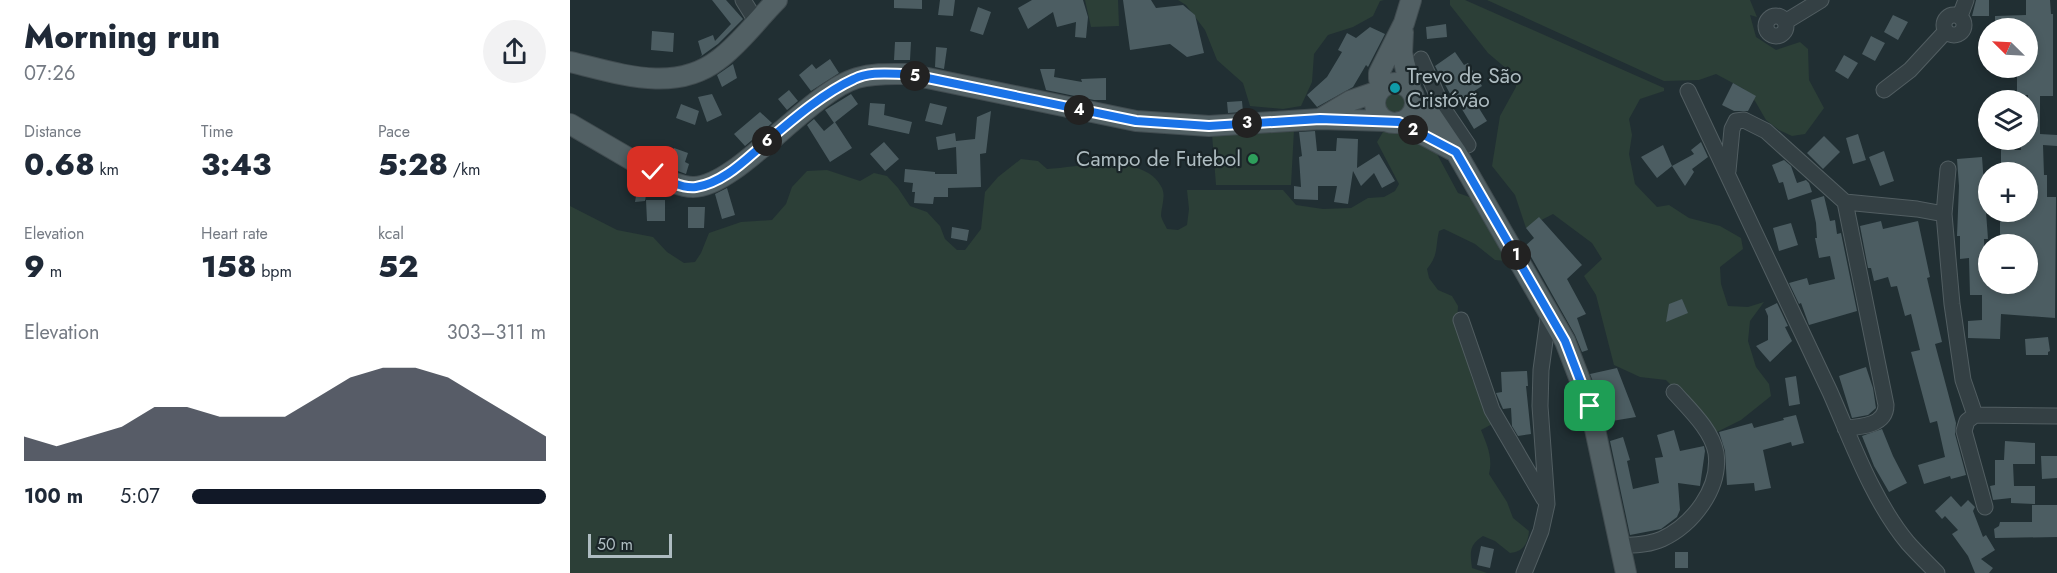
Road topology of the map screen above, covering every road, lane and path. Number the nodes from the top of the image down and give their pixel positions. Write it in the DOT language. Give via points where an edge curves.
graph roads {
  1 [pos="743,0"];
  2 [pos="777,0"];
  3 [pos="1411,0"];
  4 [pos="1821,0"];
  5 [pos="1966,0"];
  6 [pos="756,21"];
  7 [pos="1785,22"];
  8 [pos="1404,23"];
  9 [pos="1421,59"];
  10 [pos="570,62"];
  11 [pos="1381,88"];
  12 [pos="1884,90"];
  13 [pos="1688,91"];
  14 [pos="1424,103"];
  15 [pos="1320,119"];
  16 [pos="1393,122"];
  17 [pos="570,124"];
  18 [pos="1462,149"];
  19 [pos="1948,169"];
  20 [pos="1728,172"];
  21 [pos="1845,202"];
  22 [pos="1944,214"];
  23 [pos="1548,310"];
  24 [pos="1461,320"];
  25 [pos="1674,392"];
  26 [pos="1975,415"];
  27 [pos="2057,416"];
  28 [pos="1845,428"];
  29 [pos="1547,504"];
  30 [pos="1985,507"];
  31 [pos="1620,546"];
  32 [pos="1524,573"];
  33 [pos="1626,573"];
  34 [pos="1936,573"];
  1 -- 6 [label="street"];
  2 -- 6 [label="main road"];
  3 -- 8 [label="main road"];
  4 -- 7 [label="street"];
  5 -- 12 [label="street" via="1960,16 1945,19 1946,31 1910,70"];
  6 -- 10 [label="main road" via="719,60 699,72 677,78 655,80"];
  8 -- 11 [label="main road" via="1379,73"];
  8 -- 14 [label="main road" via="1402,53"];
  9 -- 14 [label="street"];
  11 -- 14 [label="main road" via="1395,83 1407,87"];
  11 -- 15 [label="main road"];
  11 -- 16 [label="main road" via="1376,108 1382,118"];
  13 -- 20 [label="street"];
  14 -- 16 [label="main road" via="1404,120"];
  14 -- 18 [label="main road"];
  15 -- 16 [label="main road"];
  15 -- 17 [label="main road" via="1209,126 1136,121 908,74 879,73 855,78 830,92 736,168 695,187 666,180"];
  16 -- 18 [label="main road"];
  18 -- 23 [label="main road"];
  19 -- 22 [label="street"];
  20 -- 21 [label="street" via="1732,129 1736,121 1744,120 1766,131"];
  20 -- 28 [label="street"];
  21 -- 22 [label="street"];
  21 -- 28 [label="street" via="1886,405 1882,419"];
  22 -- 26 [label="street" via="1956,336 1963,380"];
  23 -- 29 [label="street" via="1540,406"];
  23 -- 31 [label="main road" via="1565,341 1590,406"];
  24 -- 29 [label="street" via="1492,410"];
  25 -- 31 [label="street" via="1705,429 1716,452 1716,473 1707,497 1685,523 1661,540"];
  26 -- 27 [label="street"];
  26 -- 30 [label="street" via="1967,421 1964,431"];
  28 -- 34 [label="street" via="1884,506 1908,542"];
  29 -- 32 [label="street"];
  31 -- 33 [label="main road"];
}
